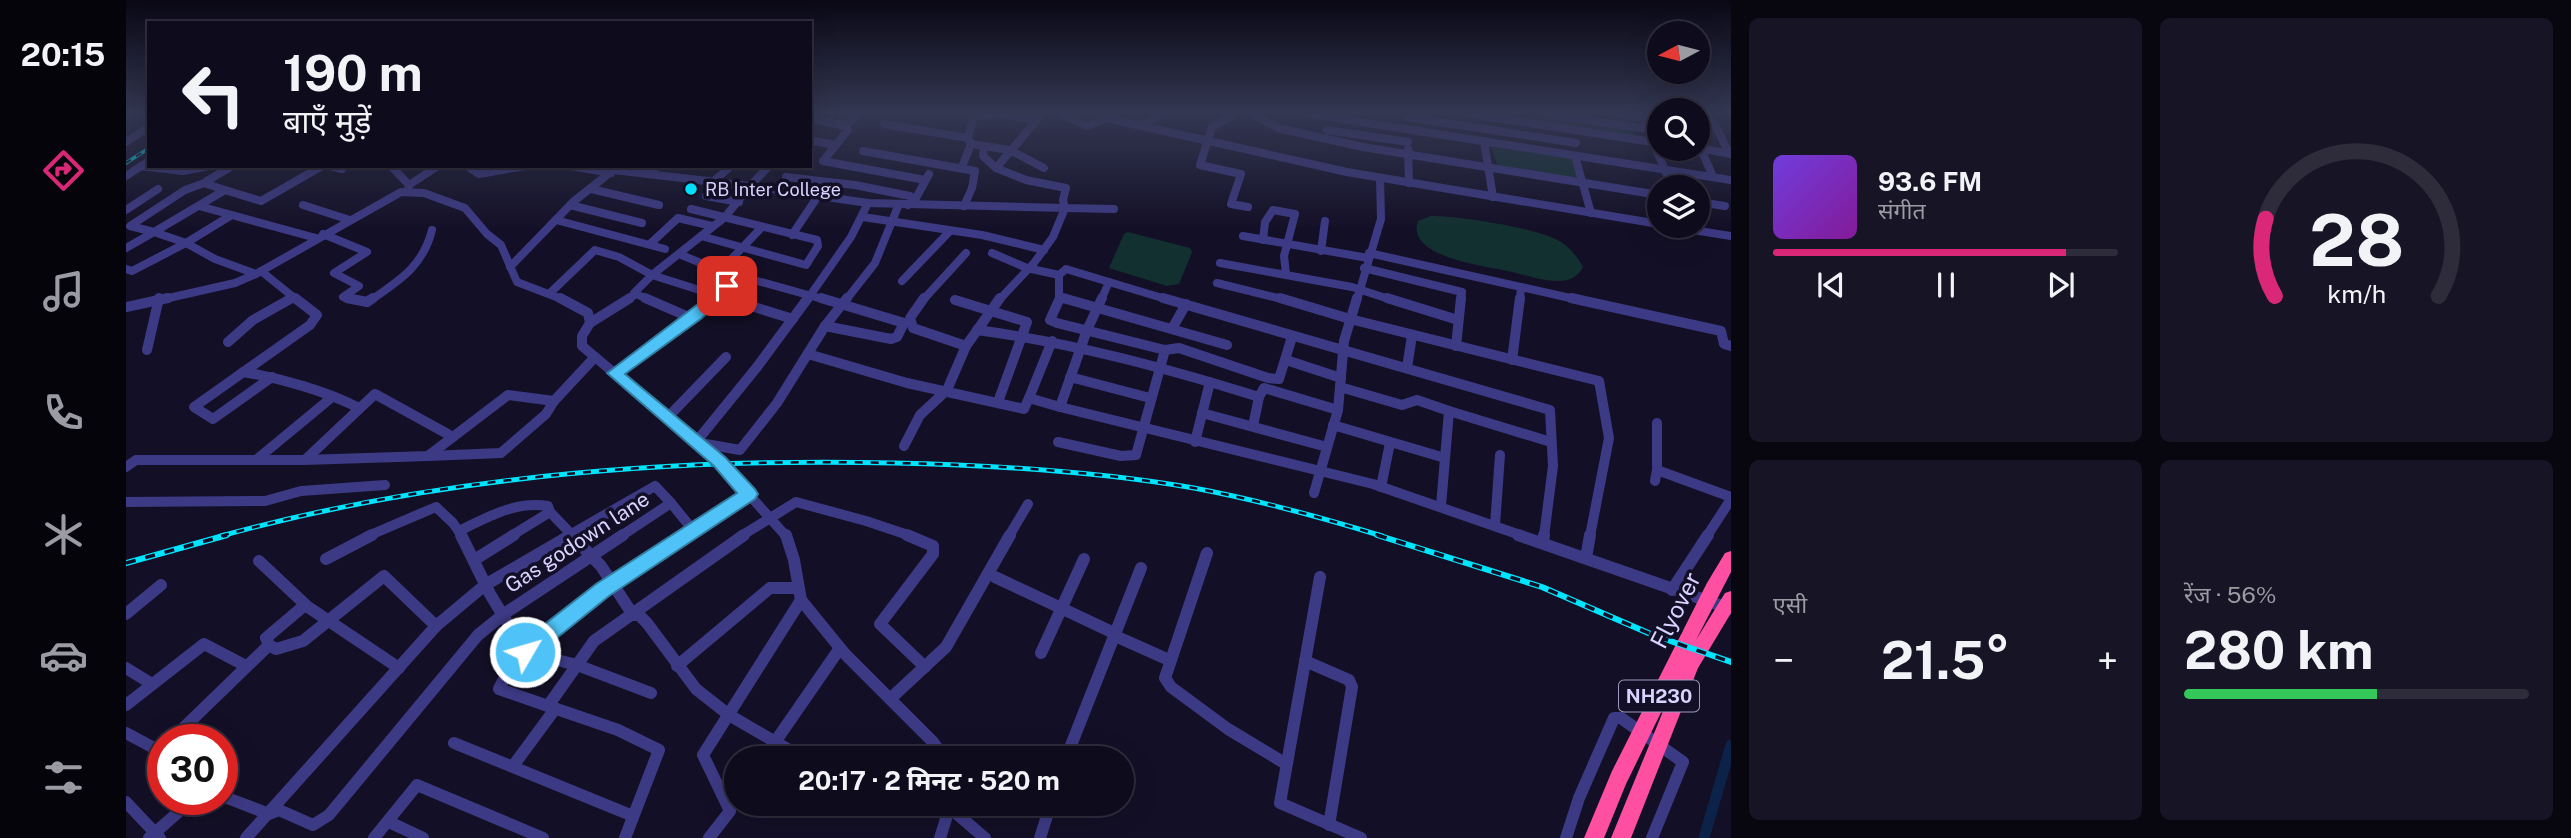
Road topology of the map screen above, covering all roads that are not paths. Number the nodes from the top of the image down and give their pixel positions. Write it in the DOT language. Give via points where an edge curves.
graph roads {
  1 [pos="829,152"];
  2 [pos="870,152"];
  3 [pos="967,152"];
  4 [pos="983,152"];
  5 [pos="1008,152"];
  6 [pos="1014,152"];
  7 [pos="1204,152"];
  8 [pos="1266,152"];
  9 [pos="1396,152"];
  10 [pos="1486,152"];
  11 [pos="1551,152"];
  12 [pos="1408,155"];
  13 [pos="1575,156"];
  14 [pos="1662,161"];
  15 [pos="1705,161"];
  16 [pos="147,162"];
  17 [pos="141,166"];
  18 [pos="147,167"];
  19 [pos="962,167"];
  20 [pos="157,168"];
  21 [pos="204,168"];
  22 [pos="229,168"];
  23 [pos="319,168"];
  24 [pos="338,168"];
  25 [pos="393,168"];
  26 [pos="435,168"];
  27 [pos="470,168"];
  28 [pos="513,168"];
  29 [pos="594,168"];
  30 [pos="638,168"];
  31 [pos="726,168"];
  32 [pos="766,168"];
  33 [pos="996,168"];
  34 [pos="1044,168"];
  35 [pos="1488,168"];
  36 [pos="342,169"];
  37 [pos="1665,169"];
  38 [pos="617,170"];
  39 [pos="1667,175"];
  40 [pos="126,176"];
  41 [pos="786,177"];
  42 [pos="1713,177"];
  43 [pos="1380,178"];
  44 [pos="1731,180"];
  45 [pos="207,181"];
  46 [pos="713,181"];
  47 [pos="1409,183"];
  48 [pos="1583,183"];
  49 [pos="750,186"];
  50 [pos="408,188"];
  51 [pos="158,189"];
  52 [pos="591,189"];
  53 [pos="225,191"];
  54 [pos="1647,193"];
  55 [pos="706,196"];
  56 [pos="818,196"];
  57 [pos="1493,197"];
  58 [pos="739,202"];
  59 [pos="906,202"];
  60 [pos="868,203"];
  61 [pos="1710,204"];
  62 [pos="303,205"];
  63 [pos="570,205"];
  64 [pos="659,205"];
  65 [pos="199,206"];
  66 [pos="964,206"];
  67 [pos="1725,206"];
  68 [pos="1248,207"];
  69 [pos="1065,208"];
  70 [pos="691,209"];
  71 [pos="1114,209"];
  72 [pos="126,210"];
  73 [pos="1591,213"];
  74 [pos="230,216"];
  75 [pos="725,217"];
  76 [pos="863,217"];
  77 [pos="350,220"];
  78 [pos="556,220"];
  79 [pos="1325,221"];
  80 [pos="1647,222"];
  81 [pos="642,223"];
  82 [pos="892,223"];
  83 [pos="712,226"];
  84 [pos="762,227"];
  85 [pos="128,228"];
  86 [pos="432,230"];
  87 [pos="950,230"];
  88 [pos="154,232"];
  89 [pos="1710,232"];
  90 [pos="792,235"];
  91 [pos="319,236"];
  92 [pos="701,236"];
  93 [pos="1243,236"];
  94 [pos="1731,236"];
  95 [pos="1263,240"];
  96 [pos="186,243"];
  97 [pos="649,244"];
  98 [pos="1288,246"];
  99 [pos="126,248"];
  100 [pos="742,248"];
  101 [pos="665,250"];
  102 [pos="1044,250"];
  103 [pos="1321,251"];
  104 [pos="966,253"];
  105 [pos="992,253"];
  106 [pos="679,254"];
  107 [pos="1368,256"];
  108 [pos="1220,263"];
  109 [pos="510,267"];
  110 [pos="1027,268"];
  111 [pos="1364,268"];
  112 [pos="126,269"];
  113 [pos="720,271"];
  114 [pos="259,272"];
  115 [pos="1286,274"];
  116 [pos="652,275"];
  117 [pos="738,275"];
  118 [pos="1059,275"];
  119 [pos="902,281"];
  120 [pos="1109,282"];
  121 [pos="1217,283"];
  122 [pos="1521,287"];
  123 [pos="1358,290"];
  124 [pos="549,294"];
  125 [pos="636,294"];
  126 [pos="809,296"];
  127 [pos="293,297"];
  128 [pos="716,297"];
  129 [pos="1060,297"];
  130 [pos="159,298"];
  131 [pos="955,300"];
  132 [pos="842,304"];
  133 [pos="1186,304"];
  134 [pos="126,307"];
  135 [pos="1098,307"];
  136 [pos="990,311"];
  137 [pos="691,318"];
  138 [pos="793,319"];
  139 [pos="1350,319"];
  140 [pos="1458,320"];
  141 [pos="590,323"];
  142 [pos="825,326"];
  143 [pos="1173,327"];
  144 [pos="977,330"];
  145 [pos="1087,330"];
  146 [pos="1024,335"];
  147 [pos="1412,335"];
  148 [pos="1292,337"];
  149 [pos="1052,341"];
  150 [pos="228,342"];
  151 [pos="1227,345"];
  152 [pos="966,346"];
  153 [pos="1456,346"];
  154 [pos="1731,346"];
  155 [pos="147,349"];
  156 [pos="1080,349"];
  157 [pos="1343,350"];
  158 [pos="1165,351"];
  159 [pos="808,354"];
  160 [pos="595,357"];
  161 [pos="726,357"];
  162 [pos="1286,360"];
  163 [pos="1512,360"];
  164 [pos="1407,368"];
  165 [pos="1160,369"];
  166 [pos="243,372"];
  167 [pos="614,373"];
  168 [pos="272,377"];
  169 [pos="1070,377"];
  170 [pos="1210,382"];
  171 [pos="1340,382"];
  172 [pos="947,390"];
  173 [pos="1259,397"];
  174 [pos="331,398"];
  175 [pos="1029,398"];
  176 [pos="1150,398"];
  177 [pos="554,401"];
  178 [pos="998,402"];
  179 [pos="1060,407"];
  180 [pos="359,408"];
  181 [pos="1338,410"];
  182 [pos="1449,411"];
  183 [pos="1202,414"];
  184 [pos="667,418"];
  185 [pos="1657,423"];
  186 [pos="1334,425"];
  187 [pos="1253,426"];
  188 [pos="1142,429"];
  189 [pos="453,437"];
  190 [pos="696,442"];
  191 [pos="1058,442"];
  192 [pos="1195,442"];
  193 [pos="1551,442"];
  194 [pos="1390,443"];
  195 [pos="904,446"];
  196 [pos="1327,447"];
  197 [pos="1500,455"];
  198 [pos="428,456"];
  199 [pos="1445,458"];
  200 [pos="256,460"];
  201 [pos="304,460"];
  202 [pos="126,467"];
  203 [pos="1320,470"];
  204 [pos="385,485"];
  205 [pos="1381,487"];
  206 [pos="1314,492"];
  207 [pos="749,494"];
  208 [pos="1731,498"];
  209 [pos="126,502"];
  210 [pos="671,503"];
  211 [pos="1028,503"];
  212 [pos="1441,506"];
  213 [pos="550,512"];
  214 [pos="770,516"];
  215 [pos="1495,525"];
  216 [pos="693,530"];
  217 [pos="459,531"];
  218 [pos="572,534"];
  219 [pos="1543,542"];
  220 [pos="1207,553"];
  221 [pos="592,556"];
  222 [pos="1586,558"];
  223 [pos="1731,558"];
  224 [pos="326,559"];
  225 [pos="1084,559"];
  226 [pos="474,560"];
  227 [pos="259,561"];
  228 [pos="1141,568"];
  229 [pos="995,577"];
  230 [pos="1320,577"];
  231 [pos="613,583"];
  232 [pos="161,585"];
  233 [pos="485,585"];
  234 [pos="1672,590"];
  235 [pos="799,594"];
  236 [pos="1731,598"];
  237 [pos="306,605"];
  238 [pos="1731,609"];
  239 [pos="1061,610"];
  240 [pos="126,614"];
  241 [pos="504,614"];
  242 [pos="633,615"];
  243 [pos="328,622"];
  244 [pos="436,625"];
  245 [pos="1114,634"];
  246 [pos="269,645"];
  247 [pos="840,648"];
  248 [pos="525,652"];
  249 [pos="1041,653"];
  250 [pos="1169,660"];
  251 [pos="1305,661"];
  252 [pos="577,665"];
  253 [pos="246,666"];
  254 [pos="677,666"];
  255 [pos="925,667"];
  256 [pos="126,668"];
  257 [pos="398,668"];
  258 [pos="152,684"];
  259 [pos="651,693"];
  260 [pos="890,699"];
  261 [pos="126,705"];
  262 [pos="552,708"];
  263 [pos="729,715"];
  264 [pos="187,724"];
  265 [pos="126,733"];
  266 [pos="774,742"];
  267 [pos="454,743"];
  268 [pos="147,744"];
  269 [pos="772,746"];
  270 [pos="781,746"];
  271 [pos="936,746"];
  272 [pos="1072,746"];
  273 [pos="1286,764"];
  274 [pos="513,766"];
  275 [pos="724,790"];
  276 [pos="126,802"];
  277 [pos="238,802"];
  278 [pos="269,814"];
  279 [pos="176,815"];
  280 [pos="633,816"];
  281 [pos="726,816"];
  282 [pos="947,816"];
  283 [pos="961,816"];
  284 [pos="1047,816"];
  285 [pos="389,822"];
  286 [pos="1329,825"];
  287 [pos="154,836"];
  288 [pos="246,838"];
  289 [pos="374,838"];
  290 [pos="423,838"];
  291 [pos="543,838"];
  292 [pos="625,838"];
  293 [pos="709,838"];
  294 [pos="940,838"];
  295 [pos="985,838"];
  296 [pos="1040,838"];
  297 [pos="1361,838"];
  298 [pos="1566,838"];
  299 [pos="1594,838"];
  300 [pos="1621,838"];
  301 [pos="1653,838"];
  1 -- 59 [label="street" via="823,161 927,177 916,198"];
  2 -- 19 [label="street"];
  3 -- 19 [label="street"];
  4 -- 33 [label="street"];
  5 -- 33 [label="street"];
  6 -- 34 [label="street"];
  7 -- 68 [label="street" via="1200,165 1241,174 1231,204"];
  8 -- 43 [label="street"];
  9 -- 12 [label="street"];
  10 -- 35 [label="street"];
  11 -- 13 [label="street"];
  12 -- 35 [label="street"];
  12 -- 47 [label="street"];
  13 -- 37 [label="street"];
  13 -- 48 [label="street"];
  14 -- 37 [label="street"];
  15 -- 42 [label="street"];
  16 -- 17 [label="street"];
  17 -- 18 [label="street"];
  17 -- 40 [label="street"];
  19 -- 66 [label="street" via="976,172"];
  20 -- 21 [label="street"];
  22 -- 45 [label="street"];
  23 -- 53 [label="street" via="261,201"];
  24 -- 36 [label="street"];
  25 -- 50 [label="street"];
  26 -- 50 [label="street"];
  27 -- 28 [label="street" via="478,174"];
  29 -- 38 [label="street"];
  30 -- 38 [label="street"];
  31 -- 46 [label="street"];
  32 -- 49 [label="street"];
  33 -- 69 [label="street" via="1066,188"];
  35 -- 48 [label="street"];
  35 -- 57 [label="street"];
  37 -- 39 [label="street"];
  37 -- 42 [label="street"];
  38 -- 46 [label="street" via="645,177"];
  38 -- 52 [label="street"];
  41 -- 59 [label="street" via="855,185"];
  42 -- 44 [label="street"];
  43 -- 47 [label="street"];
  43 -- 107 [label="street" via="1381,219"];
  46 -- 49 [label="street"];
  47 -- 57 [label="street"];
  48 -- 54 [label="street"];
  48 -- 73 [label="street"];
  49 -- 56 [label="street"];
  49 -- 58 [label="street"];
  50 -- 77 [label="street"];
  50 -- 109 [label="street" via="466,208 501,245"];
  51 -- 72 [label="street"];
  52 -- 63 [label="street"];
  52 -- 64 [label="street"];
  53 -- 65 [label="street"];
  53 -- 85 [label="street" via="204,183 185,190"];
  55 -- 58 [label="street"];
  56 -- 60 [label="street"];
  56 -- 90 [label="street"];
  57 -- 73 [label="street"];
  58 -- 75 [label="street"];
  59 -- 60 [label="street"];
  59 -- 66 [label="street"];
  59 -- 82 [label="street"];
  60 -- 76 [label="street"];
  61 -- 67 [label="street"];
  62 -- 77 [label="street"];
  63 -- 78 [label="street"];
  63 -- 81 [label="street"];
  65 -- 74 [label="street"];
  65 -- 88 [label="street"];
  66 -- 69 [label="street"];
  69 -- 71 [label="street"];
  69 -- 102 [label="street"];
  70 -- 75 [label="street"];
  73 -- 80 [label="street"];
  74 -- 91 [label="street"];
  74 -- 96 [label="street"];
  75 -- 83 [label="street"];
  75 -- 84 [label="street"];
  76 -- 82 [label="street"];
  76 -- 126 [label="street"];
  77 -- 91 [label="street"];
  78 -- 97 [label="street"];
  78 -- 109 [label="street"];
  79 -- 103 [label="street"];
  82 -- 87 [label="street"];
  82 -- 132 [label="street" via="875,263"];
  83 -- 92 [label="street"];
  83 -- 97 [label="street" via="678,218"];
  84 -- 90 [label="street"];
  84 -- 100 [label="street"];
  85 -- 88 [label="street"];
  86 -- 91 [label="street" via="425,257 402,281 367,302 343,297 359,286 334,273 367,252"];
  87 -- 102 [label="street"];
  87 -- 119 [label="street"];
  88 -- 96 [label="street"];
  88 -- 99 [label="street"];
  89 -- 94 [label="street"];
  90 -- 100 [label="street" via="817,240 806,265"];
  91 -- 114 [label="street"];
  92 -- 100 [label="street"];
  92 -- 106 [label="street"];
  93 -- 95 [label="street"];
  95 -- 98 [label="street"];
  95 -- 98 [label="street" via="1265,222 1273,210 1283,210 1295,214"];
  96 -- 112 [label="street" via="132,271"];
  96 -- 114 [label="street" via="215,259"];
  97 -- 101 [label="street"];
  98 -- 103 [label="street"];
  98 -- 115 [label="street"];
  100 -- 113 [label="street"];
  102 -- 110 [label="street"];
  103 -- 107 [label="street"];
  104 -- 152 [label="street" via="910,318 913,328"];
  105 -- 110 [label="street"];
  106 -- 113 [label="street"];
  106 -- 116 [label="street"];
  107 -- 111 [label="street"];
  107 -- 122 [label="street"];
  108 -- 115 [label="street"];
  109 -- 124 [label="street" via="517,282"];
  110 -- 118 [label="street"];
  110 -- 136 [label="street"];
  111 -- 123 [label="street"];
  111 -- 140 [label="street" via="1462,292"];
  113 -- 117 [label="street"];
  114 -- 127 [label="street"];
  114 -- 130 [label="street" via="235,283"];
  115 -- 123 [label="street"];
  116 -- 124 [label="street" via="594,250"];
  116 -- 125 [label="street"];
  116 -- 128 [label="street"];
  117 -- 126 [label="street"];
  117 -- 128 [label="street"];
  118 -- 120 [label="street" via="1066,269"];
  118 -- 129 [label="street"];
  120 -- 133 [label="street"];
  120 -- 135 [label="street"];
  121 -- 139 [label="street"];
  122 -- 154 [label="street" via="1721,331 1724,344"];
  122 -- 163 [label="street"];
  123 -- 139 [label="street"];
  123 -- 140 [label="street"];
  124 -- 141 [label="street" via="588,313"];
  125 -- 137 [label="street"];
  125 -- 141 [label="street"];
  126 -- 132 [label="street"];
  126 -- 138 [label="street"];
  127 -- 150 [label="street" via="253,320"];
  127 -- 166 [label="street" via="317,315 310,325"];
  128 -- 137 [label="street"];
  128 -- 138 [label="street"];
  129 -- 135 [label="street"];
  129 -- 145 [label="street" via="1051,320"];
  130 -- 134 [label="street"];
  130 -- 155 [label="street"];
  131 -- 136 [label="street"];
  132 -- 142 [label="street"];
  132 -- 142 [label="street" via="904,323 891,339"];
  133 -- 143 [label="street"];
  133 -- 148 [label="street"];
  135 -- 143 [label="street"];
  135 -- 145 [label="street"];
  136 -- 144 [label="street"];
  136 -- 146 [label="street" via="1027,322"];
  137 -- 167 [label="street"];
  138 -- 190 [label="street" via="752,377"];
  139 -- 147 [label="street"];
  139 -- 157 [label="street"];
  140 -- 153 [label="street"];
  141 -- 160 [label="street" via="582,346"];
  142 -- 159 [label="street"];
  143 -- 151 [label="street"];
  144 -- 146 [label="street"];
  144 -- 152 [label="street"];
  145 -- 156 [label="street"];
  145 -- 158 [label="street"];
  146 -- 149 [label="street"];
  146 -- 178 [label="street"];
  147 -- 153 [label="street"];
  147 -- 164 [label="street"];
  148 -- 157 [label="street"];
  148 -- 162 [label="street"];
  149 -- 156 [label="street"];
  149 -- 175 [label="street"];
  152 -- 172 [label="street"];
  153 -- 163 [label="street"];
  156 -- 165 [label="street"];
  156 -- 169 [label="street"];
  157 -- 164 [label="street"];
  157 -- 171 [label="street"];
  158 -- 162 [label="street" via="1179,348 1268,379 1279,379"];
  158 -- 165 [label="street"];
  159 -- 172 [label="street"];
  159 -- 190 [label="street" via="740,450"];
  160 -- 167 [label="street"];
  160 -- 177 [label="street"];
  161 -- 184 [label="street"];
  162 -- 171 [label="street"];
  163 -- 222 [label="street" via="1598,381 1601,386 1609,438"];
  164 -- 193 [label="street" via="1550,410"];
  165 -- 170 [label="street"];
  165 -- 176 [label="street"];
  166 -- 168 [label="street"];
  166 -- 168 [label="street" via="194,407 213,419"];
  167 -- 184 [label="street"];
  168 -- 174 [label="street"];
  169 -- 176 [label="street"];
  169 -- 179 [label="street"];
  170 -- 173 [label="street"];
  170 -- 183 [label="street"];
  171 -- 181 [label="street"];
  171 -- 182 [label="street" via="1402,405 1417,400"];
  172 -- 178 [label="street"];
  172 -- 195 [label="street" via="920,415"];
  173 -- 181 [label="street" via="1265,388"];
  173 -- 187 [label="street"];
  174 -- 180 [label="street"];
  174 -- 200 [label="street"];
  175 -- 178 [label="street" via="1024,409"];
  175 -- 179 [label="street"];
  176 -- 188 [label="street"];
  177 -- 189 [label="street" via="508,395"];
  177 -- 198 [label="street" via="546,414 501,453"];
  179 -- 188 [label="street"];
  180 -- 189 [label="street" via="375,394"];
  180 -- 201 [label="street"];
  181 -- 186 [label="street"];
  182 -- 193 [label="street"];
  182 -- 199 [label="street"];
  183 -- 187 [label="street"];
  183 -- 192 [label="street"];
  184 -- 190 [label="street"];
  185 -- 208 [label="street" via="1656,476"];
  186 -- 194 [label="street"];
  186 -- 196 [label="street"];
  187 -- 196 [label="street"];
  188 -- 191 [label="street" via="1136,455"];
  188 -- 192 [label="street"];
  189 -- 198 [label="street"];
  190 -- 207 [label="street"];
  192 -- 203 [label="street"];
  193 -- 219 [label="street" via="1553,466"];
  194 -- 199 [label="street"];
  194 -- 205 [label="street"];
  196 -- 203 [label="street"];
  197 -- 215 [label="street"];
  198 -- 201 [label="street"];
  199 -- 212 [label="street"];
  200 -- 201 [label="street"];
  200 -- 202 [label="street" via="136,460"];
  203 -- 205 [label="street"];
  203 -- 206 [label="street"];
  204 -- 209 [label="street" via="301,491 265,501"];
  205 -- 212 [label="street"];
  207 -- 214 [label="street"];
  207 -- 216 [label="street"];
  208 -- 234 [label="street"];
  210 -- 216 [label="street, Gas godown lane"];
  210 -- 218 [label="street" via="654,486"];
  210 -- 221 [label="street, Gas godown lane"];
  211 -- 255 [label="street" via="946,647"];
  212 -- 215 [label="street"];
  213 -- 217 [label="street" via="545,504 499,511"];
  213 -- 218 [label="street"];
  213 -- 226 [label="street"];
  214 -- 235 [label="street" via="786,534"];
  214 -- 242 [label="street"];
  214 -- 255 [label="street" via="796,502 869,521 933,546 933,554 880,624"];
  215 -- 219 [label="street"];
  216 -- 231 [label="street"];
  217 -- 224 [label="street" via="449,515 436,507"];
  217 -- 226 [label="street"];
  218 -- 221 [label="street"];
  218 -- 233 [label="street"];
  219 -- 222 [label="street"];
  220 -- 250 [label="street"];
  221 -- 231 [label="street"];
  221 -- 241 [label="street, Gas godown lane"];
  222 -- 234 [label="street"];
  223 -- 299 [label="highway, Flyover / NH230" via="1619,778"];
  225 -- 239 [label="street"];
  226 -- 233 [label="street"];
  227 -- 237 [label="street"];
  228 -- 245 [label="street"];
  229 -- 239 [label="street"];
  230 -- 251 [label="street"];
  231 -- 242 [label="street"];
  231 -- 248 [label="street"];
  232 -- 240 [label="street"];
  233 -- 241 [label="street"];
  233 -- 244 [label="street"];
  234 -- 238 [label="street"];
  235 -- 247 [label="street"];
  235 -- 254 [label="street" via="770,588"];
  235 -- 263 [label="street"];
  236 -- 300 [label="highway, Flyover / NH230" via="1691,664"];
  237 -- 243 [label="street"];
  237 -- 246 [label="street" via="266,638"];
  239 -- 245 [label="street"];
  239 -- 249 [label="street"];
  241 -- 248 [label="street"];
  241 -- 278 [label="street, Gas godown lane" via="478,635 329,815 313,825 279,810"];
  242 -- 252 [label="street" via="594,642"];
  242 -- 254 [label="street" via="647,623"];
  243 -- 244 [label="street" via="384,576"];
  243 -- 246 [label="street" via="294,645 276,649"];
  243 -- 257 [label="street"];
  244 -- 257 [label="street"];
  245 -- 250 [label="street"];
  245 -- 272 [label="street" via="1092,702"];
  246 -- 253 [label="street"];
  247 -- 260 [label="street"];
  247 -- 266 [label="street"];
  248 -- 252 [label="street"];
  248 -- 262 [label="street" via="499,689"];
  250 -- 273 [label="street" via="1164,678 1171,687"];
  251 -- 273 [label="street"];
  251 -- 286 [label="street" via="1349,680 1352,687"];
  252 -- 259 [label="street"];
  252 -- 262 [label="street"];
  253 -- 258 [label="street" via="204,644"];
  253 -- 264 [label="street"];
  254 -- 263 [label="street" via="696,689"];
  255 -- 260 [label="street"];
  256 -- 258 [label="street"];
  257 -- 278 [label="street"];
  258 -- 261 [label="street"];
  260 -- 271 [label="street"];
  262 -- 274 [label="street"];
  262 -- 280 [label="street" via="618,730 659,750"];
  263 -- 266 [label="street"];
  263 -- 275 [label="street" via="703,755"];
  265 -- 268 [label="street"];
  266 -- 269 [label="street"];
  266 -- 270 [label="street"];
  267 -- 274 [label="street"];
  273 -- 286 [label="street" via="1280,803"];
  274 -- 280 [label="street"];
  276 -- 287 [label="street"];
  277 -- 278 [label="street"];
  278 -- 288 [label="street"];
  279 -- 287 [label="street"];
  280 -- 292 [label="street"];
  281 -- 293 [label="street"];
  282 -- 294 [label="street"];
  283 -- 295 [label="street"];
  284 -- 296 [label="street"];
  285 -- 289 [label="street"];
  285 -- 290 [label="street"];
  285 -- 291 [label="street" via="417,785 461,799"];
  286 -- 297 [label="street"];
  298 -- 301 [label="street" via="1614,718 1621,718 1682,761"];
}
